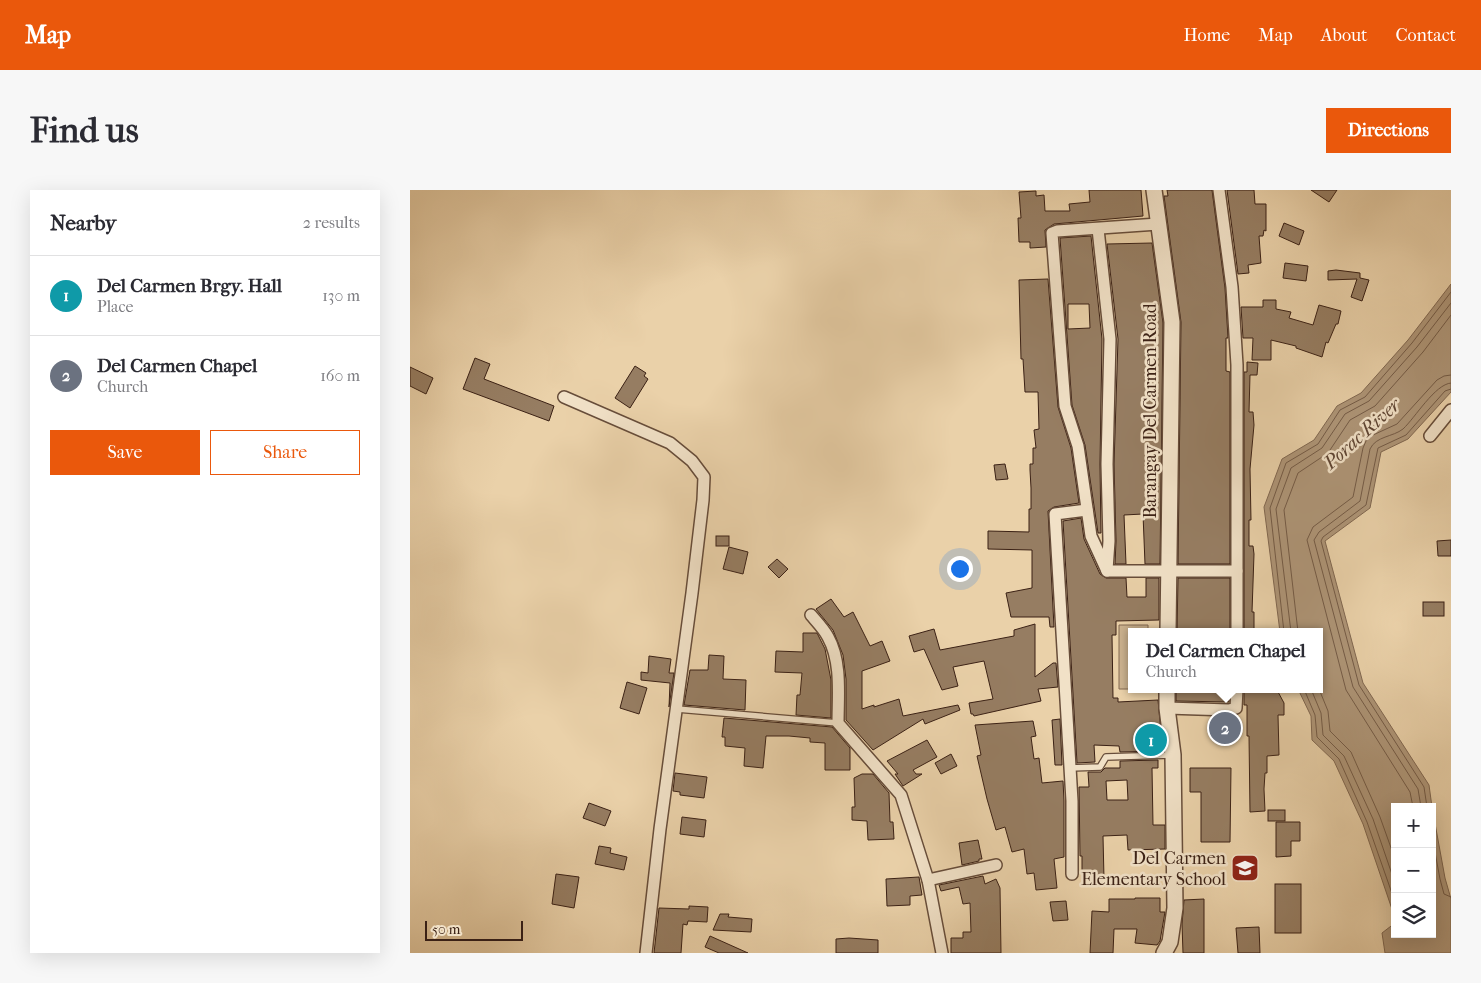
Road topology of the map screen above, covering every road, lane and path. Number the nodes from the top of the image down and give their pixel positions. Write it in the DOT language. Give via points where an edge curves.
graph roads {
  1 [pos="1154,190"];
  2 [pos="1218,190"];
  3 [pos="1158,224"];
  4 [pos="1098,229"];
  5 [pos="564,397"];
  6 [pos="1451,410"];
  7 [pos="1430,436"];
  8 [pos="1087,510"];
  9 [pos="1107,571"];
  10 [pos="1237,571"];
  11 [pos="1169,572"];
  12 [pos="811,615"];
  13 [pos="1168,628"];
  14 [pos="1237,628"];
  15 [pos="1167,693"];
  16 [pos="1237,693"];
  17 [pos="1167,708"];
  18 [pos="677,709"];
  19 [pos="838,723"];
  20 [pos="1173,755"];
  21 [pos="1069,768"];
  22 [pos="996,865"];
  23 [pos="1072,874"];
  24 [pos="928,880"];
  25 [pos="646,953"];
  26 [pos="942,953"];
  27 [pos="1164,953"];
  1 -- 3 [label="street, Barangay Del Carmen Road"];
  2 -- 10 [label="street" via="1232,287 1237,365"];
  3 -- 4 [label="street"];
  3 -- 11 [label="street, Barangay Del Carmen Road" via="1172,322"];
  4 -- 8 [label="street" via="1052,233 1064,406 1078,446"];
  4 -- 9 [label="street" via="1110,339"];
  5 -- 18 [label="street" via="670,443 692,460 704,477 704,500"];
  6 -- 7 [label="street"];
  8 -- 9 [label="street" via="1091,536"];
  8 -- 21 [label="street" via="1055,514"];
  9 -- 11 [label="street"];
  10 -- 11 [label="street"];
  10 -- 14 [label="street"];
  11 -- 13 [label="street, Barangay Del Carmen Road"];
  12 -- 19 [label="street" via="828,637 834,654 838,674"];
  15 -- 17 [label="street"];
  16 -- 17 [label="street" via="1236,708 1229,710"];
  17 -- 20 [label="street"];
  18 -- 19 [label="lane"];
  18 -- 25 [label="street"];
  19 -- 24 [label="street" via="901,795"];
  20 -- 21 [label="lane" via="1106,756 1100,767"];
  20 -- 27 [label="street" via="1175,908 1170,942"];
  21 -- 23 [label="street"];
  22 -- 24 [label="street"];
  24 -- 26 [label="street"];
}
